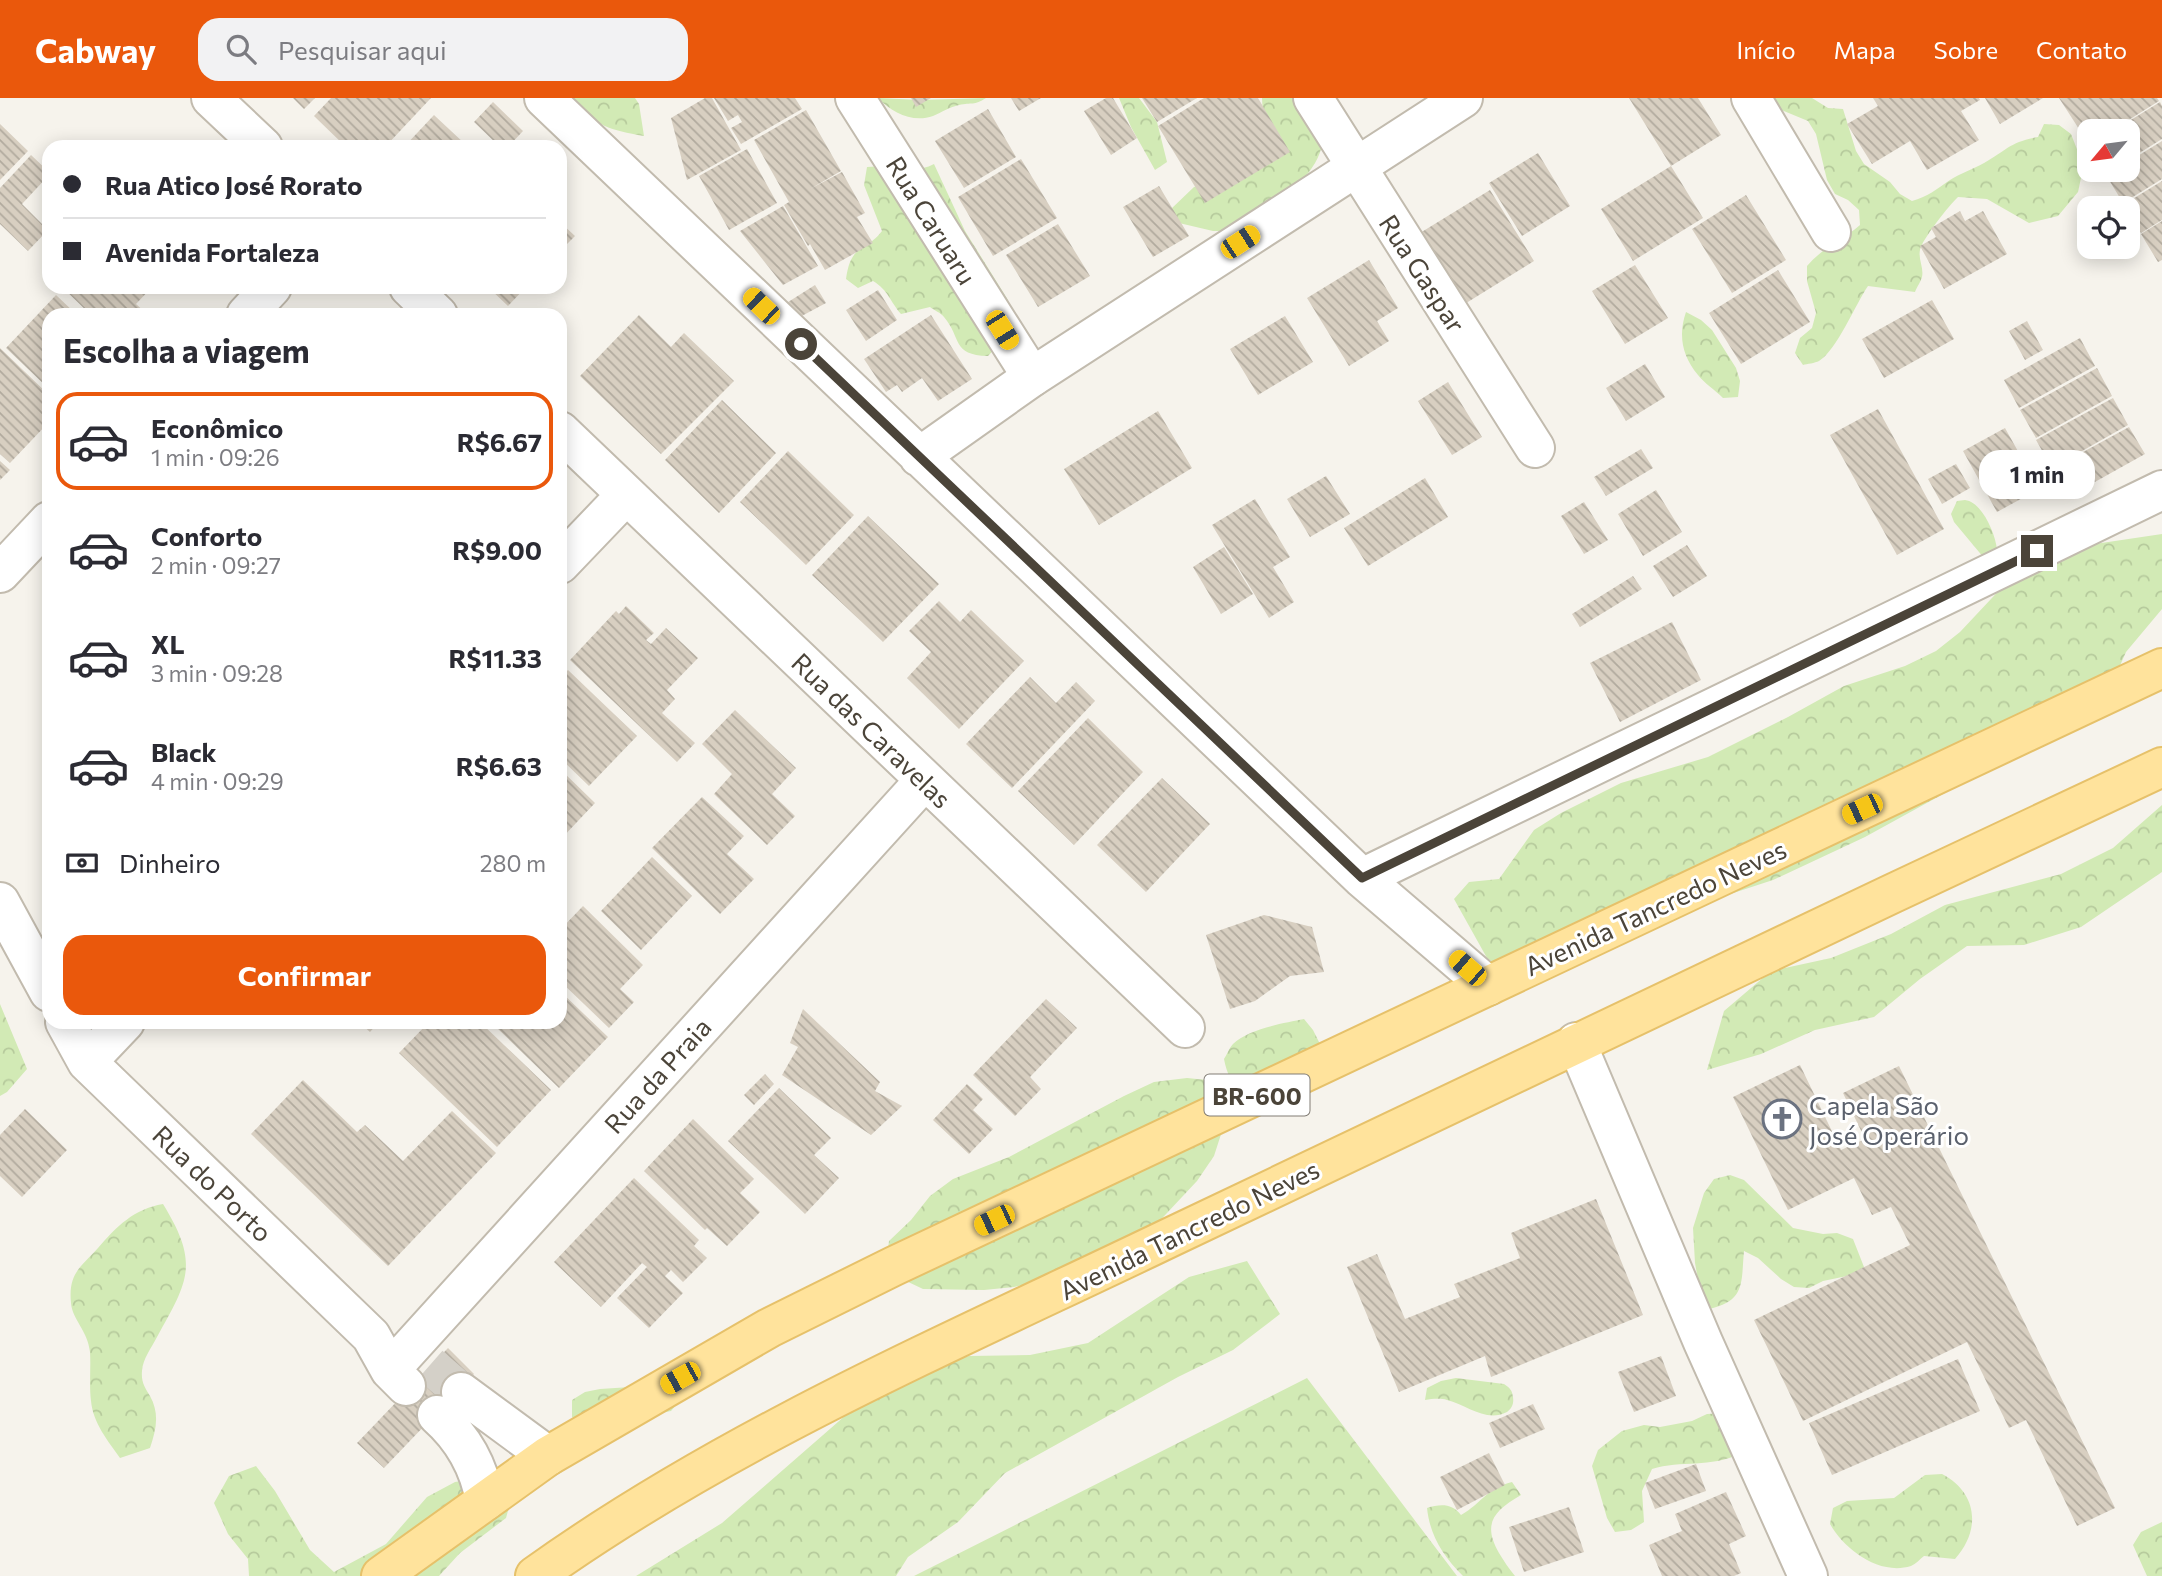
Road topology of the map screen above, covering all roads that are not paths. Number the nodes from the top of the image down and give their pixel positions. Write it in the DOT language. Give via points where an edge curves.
graph roads {
  1 [pos="211,98"];
  2 [pos="544,98"];
  3 [pos="855,98"];
  4 [pos="1313,98"];
  5 [pos="1463,98"];
  6 [pos="1751,98"];
  7 [pos="256,140"];
  8 [pos="1356,167"];
  9 [pos="1831,232"];
  10 [pos="266,294"];
  11 [pos="416,294"];
  12 [pos="252,308"];
  13 [pos="431,308"];
  14 [pos="1032,377"];
  15 [pos="567,438"];
  16 [pos="1535,448"];
  17 [pos="919,457"];
  18 [pos="2162,490"];
  19 [pos="626,495"];
  20 [pos="42,529"];
  21 [pos="567,557"];
  22 [pos="0,573"];
  23 [pos="2162,668"];
  24 [pos="2162,766"];
  25 [pos="925,780"];
  26 [pos="1362,878"];
  27 [pos="0,902"];
  28 [pos="42,979"];
  29 [pos="1488,986"];
  30 [pos="1185,1028"];
  31 [pos="69,1029"];
  32 [pos="118,1029"];
  33 [pos="1576,1042"];
  34 [pos="87,1062"];
  35 [pos="410,1367"];
  36 [pos="548,1456"];
  37 [pos="485,1501"];
  38 [pos="381,1576"];
  39 [pos="535,1576"];
  40 [pos="1808,1576"];
  1 -- 7 [label="street"];
  2 -- 17 [label="street"];
  3 -- 14 [label="street, Rua Caruaru"];
  4 -- 8 [label="street, Rua Gaspar"];
  5 -- 8 [label="street"];
  6 -- 9 [label="street"];
  8 -- 14 [label="street"];
  8 -- 16 [label="street, Rua Gaspar"];
  10 -- 12 [label="street"];
  11 -- 13 [label="street"];
  14 -- 17 [label="street"];
  15 -- 19 [label="street, Rua das Caravelas"];
  17 -- 26 [label="street"];
  18 -- 26 [label="street"];
  19 -- 21 [label="street"];
  19 -- 25 [label="street, Rua das Caravelas"];
  20 -- 22 [label="street"];
  23 -- 29 [label="main road, Avenida Tancredo Neves / BR-600"];
  24 -- 33 [label="main road, Avenida Tancredo Neves"];
  25 -- 30 [label="street, Rua das Caravelas"];
  25 -- 35 [label="street, Rua da Praia"];
  26 -- 29 [label="street"];
  27 -- 28 [label="street"];
  29 -- 36 [label="main road, Avenida Tancredo Neves / BR-600" via="769,1328"];
  31 -- 34 [label="street, Rua do Porto"];
  32 -- 34 [label="street"];
  33 -- 39 [label="main road, Avenida Tancredo Neves" via="803,1415 665,1491"];
  33 -- 40 [label="street"];
  34 -- 35 [label="street, Rua do Porto" via="371,1336"];
  36 -- 37 [label="main road, Avenida Tancredo Neves / BR-600"];
  36 -- 37 [label="street" via="449,1403 446,1423 473,1459"];
  37 -- 38 [label="main road, Avenida Tancredo Neves / BR-600"];
}
